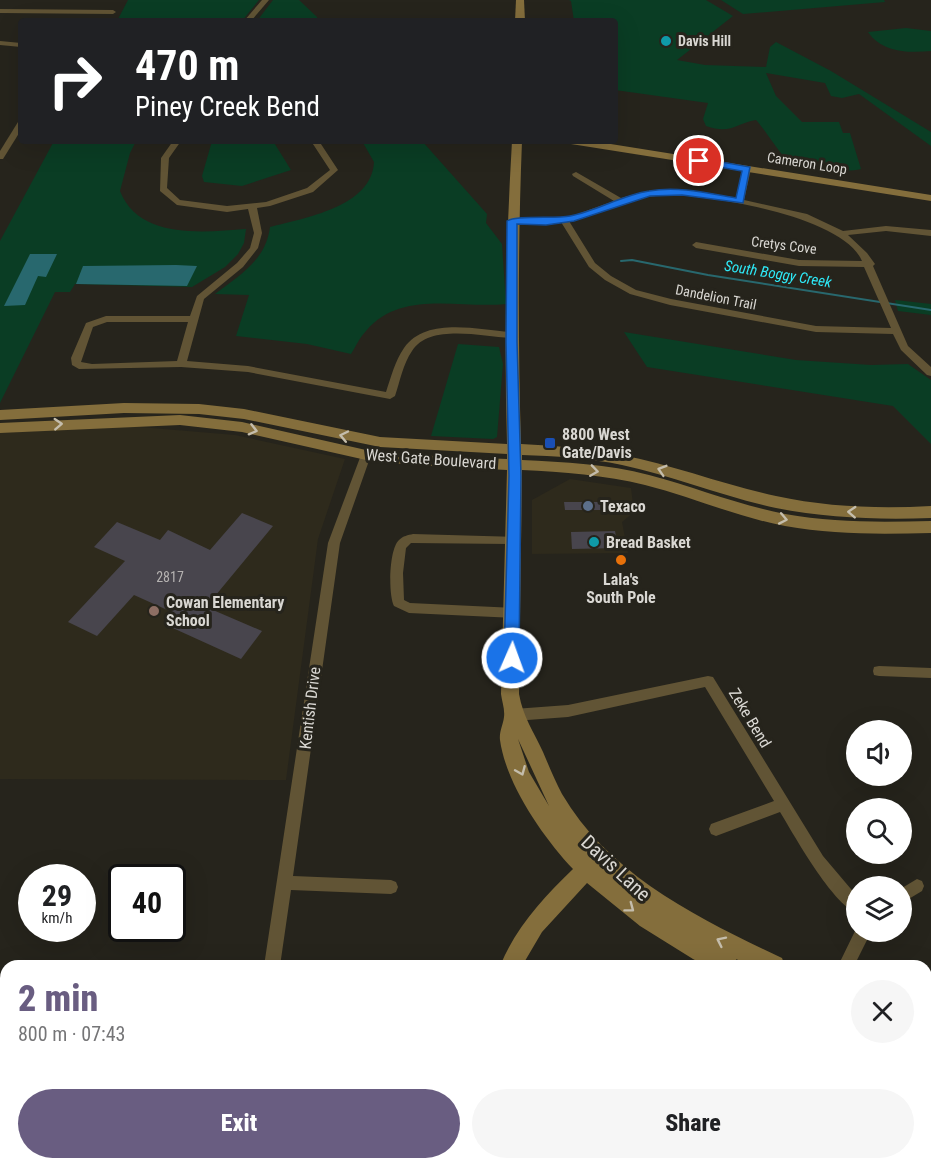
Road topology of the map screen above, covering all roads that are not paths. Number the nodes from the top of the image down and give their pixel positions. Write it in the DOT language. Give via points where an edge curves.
graph roads {
  1 [pos="8,0"];
  2 [pos="266,0"];
  3 [pos="520,0"];
  4 [pos="0,10"];
  5 [pos="113,12"];
  6 [pos="250,18"];
  7 [pos="520,18"];
  8 [pos="0,43"];
  9 [pos="18,45"];
  10 [pos="18,129"];
  11 [pos="0,140"];
  12 [pos="11,140"];
  13 [pos="175,144"];
  14 [pos="317,144"];
  15 [pos="517,144"];
  16 [pos="590,144"];
  17 [pos="0,157"];
  18 [pos="747,169"];
  19 [pos="576,174"];
  20 [pos="931,198"];
  21 [pos="620,201"];
  22 [pos="740,201"];
  23 [pos="252,206"];
  24 [pos="564,220"];
  25 [pos="512,221"];
  26 [pos="931,233"];
  27 [pos="842,234"];
  28 [pos="696,245"];
  29 [pos="870,264"];
  30 [pos="195,319"];
  31 [pos="896,331"];
  32 [pos="511,338"];
  33 [pos="181,364"];
  34 [pos="931,374"];
  35 [pos="186,409"];
  36 [pos="0,415"];
  37 [pos="106,422"];
  38 [pos="279,422"];
  39 [pos="0,428"];
  40 [pos="288,438"];
  41 [pos="366,455"];
  42 [pos="515,457"];
  43 [pos="931,513"];
  44 [pos="931,527"];
  45 [pos="864,528"];
  46 [pos="513,540"];
  47 [pos="513,613"];
  48 [pos="879,671"];
  49 [pos="931,673"];
  50 [pos="514,715"];
  51 [pos="783,804"];
  52 [pos="716,829"];
  53 [pos="592,864"];
  54 [pos="285,883"];
  55 [pos="917,886"];
  56 [pos="392,887"];
  57 [pos="912,889"];
  58 [pos="846,893"];
  59 [pos="858,942"];
  60 [pos="273,960"];
  61 [pos="513,960"];
  62 [pos="717,960"];
  63 [pos="762,960"];
  64 [pos="849,960"];
  1 -- 4 [label="street"];
  2 -- 6 [label="street"];
  3 -- 7 [label="main road"];
  4 -- 5 [label="street"];
  8 -- 9 [label="street"];
  10 -- 12 [label="street"];
  11 -- 12 [label="street"];
  12 -- 17 [label="street"];
  13 -- 23 [label="street" via="165,158 163,189 177,202 227,209"];
  14 -- 23 [label="street" via="334,170 310,190"];
  15 -- 25 [label="main road, Davis Lane"];
  16 -- 18 [label="main road, Cameron Loop"];
  18 -- 20 [label="main road, Cameron Loop"];
  18 -- 22 [label="street"];
  19 -- 21 [label="street"];
  21 -- 22 [label="street" via="682,192"];
  21 -- 24 [label="street" via="594,213"];
  22 -- 27 [label="street" via="804,216"];
  23 -- 30 [label="street" via="258,233 254,248 240,265 202,295"];
  24 -- 25 [label="street"];
  24 -- 31 [label="street, Dandelion Trail" via="592,265 633,292 816,329"];
  25 -- 32 [label="main road, Davis Lane"];
  26 -- 27 [label="street" via="886,227"];
  27 -- 29 [label="street"];
  28 -- 29 [label="street, Cretys Cove" via="799,262"];
  29 -- 31 [label="street"];
  30 -- 33 [label="street"];
  30 -- 33 [label="street" via="99,320 89,325 76,358 76,363 83,367"];
  31 -- 34 [label="street" via="904,348"];
  32 -- 33 [label="street" via="490,340 473,333 441,332 416,338 390,396 248,369"];
  32 -- 42 [label="main road, Davis Lane"];
  35 -- 36 [label="main road, West Gate Boulevard"];
  35 -- 37 [label="main road" via="116,415"];
  35 -- 38 [label="main road, West Gate Boulevard" via="232,412"];
  39 -- 37 [label="main road, West Gate Boulevard, one-way"];
  37 -- 40 [label="main road, West Gate Boulevard, one-way" via="180,420 242,427"];
  38 -- 40 [label="main road"];
  42 -- 38 [label="main road, West Gate Boulevard, one-way" via="382,443"];
  40 -- 41 [label="main road, West Gate Boulevard"];
  41 -- 42 [label="main road, West Gate Boulevard" via="412,460"];
  41 -- 54 [label="street, Kentish Drive" via="334,543"];
  43 -- 42 [label="main road, West Gate Boulevard, one-way" via="848,513 767,501 654,467 608,458"];
  42 -- 45 [label="main road, West Gate Boulevard, one-way" via="647,480 786,520"];
  42 -- 46 [label="main road, Davis Lane"];
  43 -- 45 [label="main road" via="922,520"];
  44 -- 45 [label="main road, West Gate Boulevard"];
  46 -- 47 [label="main road, Davis Lane"];
  46 -- 47 [label="street" via="408,540 400,549 396,595 398,603 409,608"];
  47 -- 50 [label="main road, Davis Lane" via="510,694"];
  48 -- 49 [label="street"];
  50 -- 51 [label="street, Zeke Bend" via="568,711 708,681"];
  50 -- 53 [label="main road, Davis Lane" via="509,736 531,796 560,839"];
  51 -- 52 [label="street"];
  51 -- 58 [label="street, Zeke Bend" via="818,861"];
  53 -- 61 [label="main road" via="532,928"];
  53 -- 62 [label="main road, Davis Lane, one-way" via="616,898 649,922"];
  63 -- 53 [label="main road, Davis Lane, one-way" via="696,928"];
  54 -- 56 [label="street"];
  54 -- 60 [label="street, Kentish Drive"];
  55 -- 57 [label="street"];
  59 -- 64 [label="street"];
}
